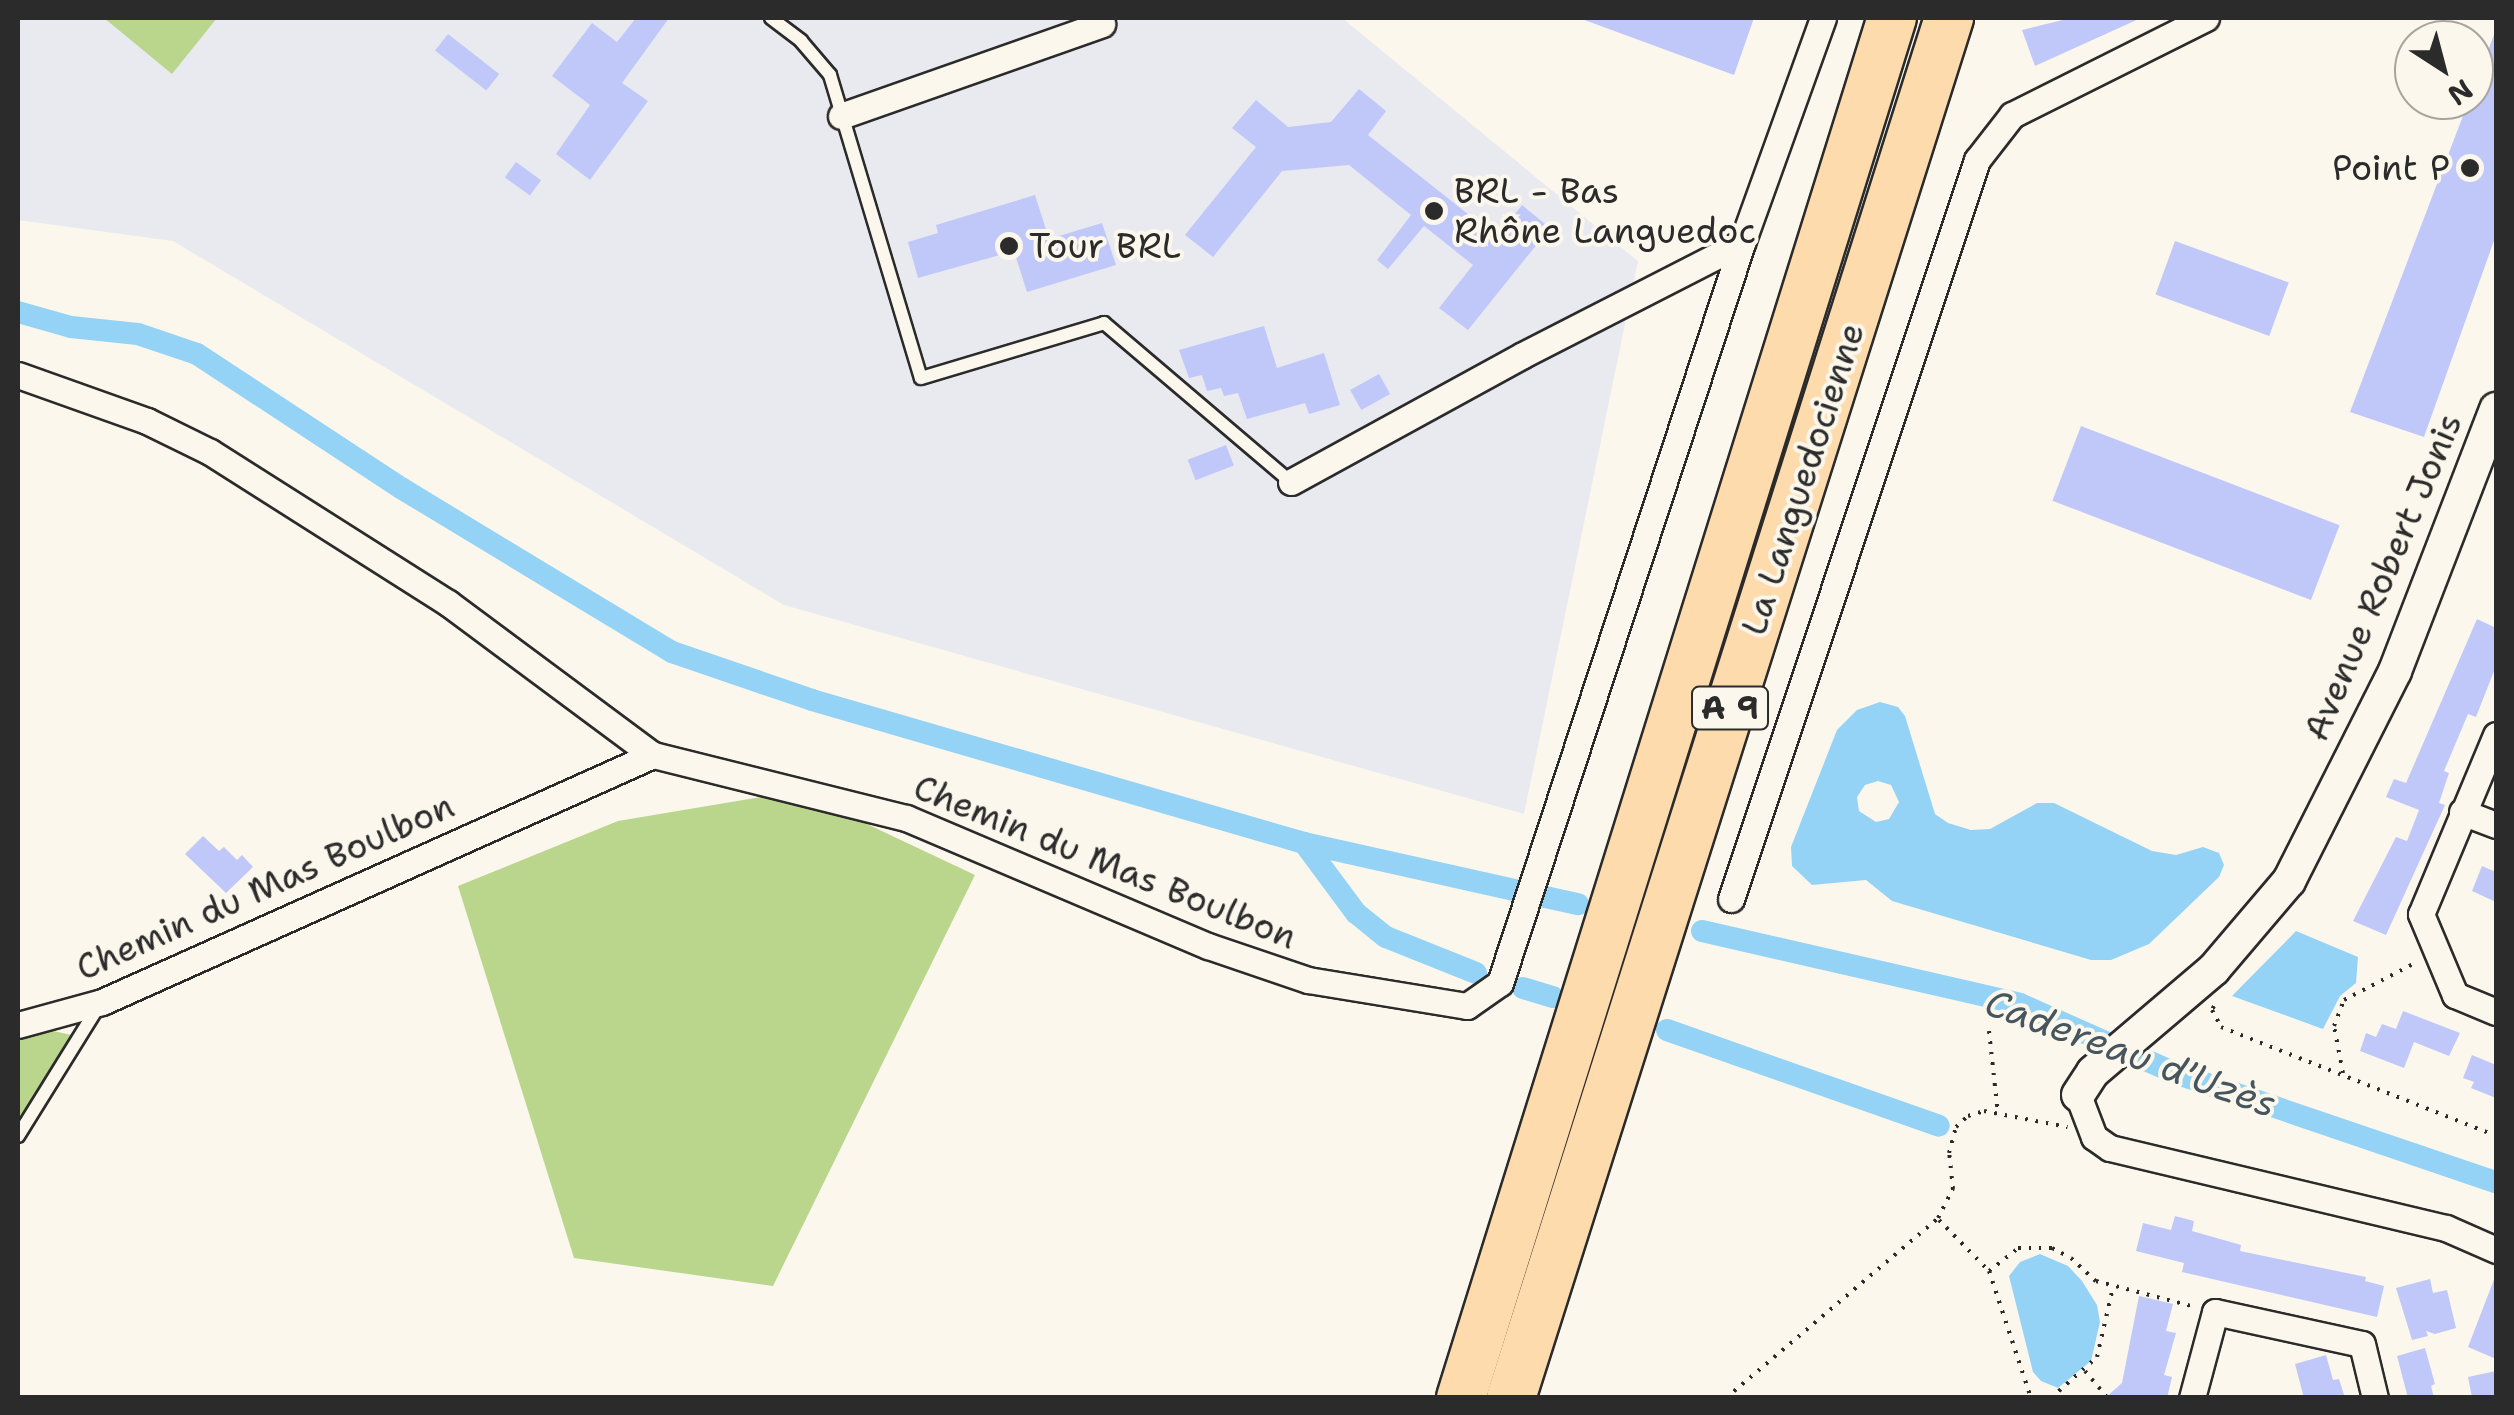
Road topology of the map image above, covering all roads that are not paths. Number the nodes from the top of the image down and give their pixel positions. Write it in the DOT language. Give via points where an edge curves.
graph roads {
  1 [pos="771,18"];
  2 [pos="1823,18"];
  3 [pos="1892,18"];
  4 [pos="1949,18"];
  5 [pos="2206,18"];
  6 [pos="1102,24"];
  7 [pos="840,116"];
  8 [pos="1742,243"];
  9 [pos="18,375"];
  10 [pos="2496,409"];
  11 [pos="1291,482"];
  12 [pos="2496,735"];
  13 [pos="654,755"];
  14 [pos="2462,812"];
  15 [pos="2496,825"];
  16 [pos="1731,898"];
  17 [pos="102,1002"];
  18 [pos="2496,1012"];
  19 [pos="18,1025"];
  20 [pos="2082,1108"];
  21 [pos="18,1136"];
  22 [pos="2496,1250"];
  23 [pos="1461,1398"];
  24 [pos="1511,1398"];
  25 [pos="2192,1398"];
  26 [pos="2375,1398"];
  1 -- 7 [label="lane" via="830,75"];
  2 -- 8 [label="street, Chemin du Mas Boulbon"];
  3 -- 23 [label="highway, La Languedocienne / A 9"];
  4 -- 24 [label="highway, La Languedocienne / A 9"];
  5 -- 16 [label="street" via="2012,116 1977,160"];
  6 -- 7 [label="street"];
  7 -- 11 [label="lane" via="921,378 1104,322"];
  8 -- 11 [label="street"];
  8 -- 13 [label="street, Chemin du Mas Boulbon" via="1500,983 1467,1006 1308,980 1208,946 906,818"];
  9 -- 13 [label="street" via="147,421 210,452 448,604"];
  10 -- 20 [label="street, Avenue Robert Jonis" via="2395,671 2289,881 2214,969 2093,1072"];
  12 -- 14 [label="street"];
  13 -- 17 [label="street, Chemin du Mas Boulbon"];
  14 -- 15 [label="street"];
  14 -- 18 [label="street" via="2422,914 2456,995"];
  17 -- 19 [label="street, Chemin du Mas Boulbon"];
  17 -- 21 [label="lane"];
  20 -- 22 [label="street" via="2094,1137 2110,1148 2446,1228"];
  25 -- 26 [label="street" via="2214,1312 2362,1344"];
}
